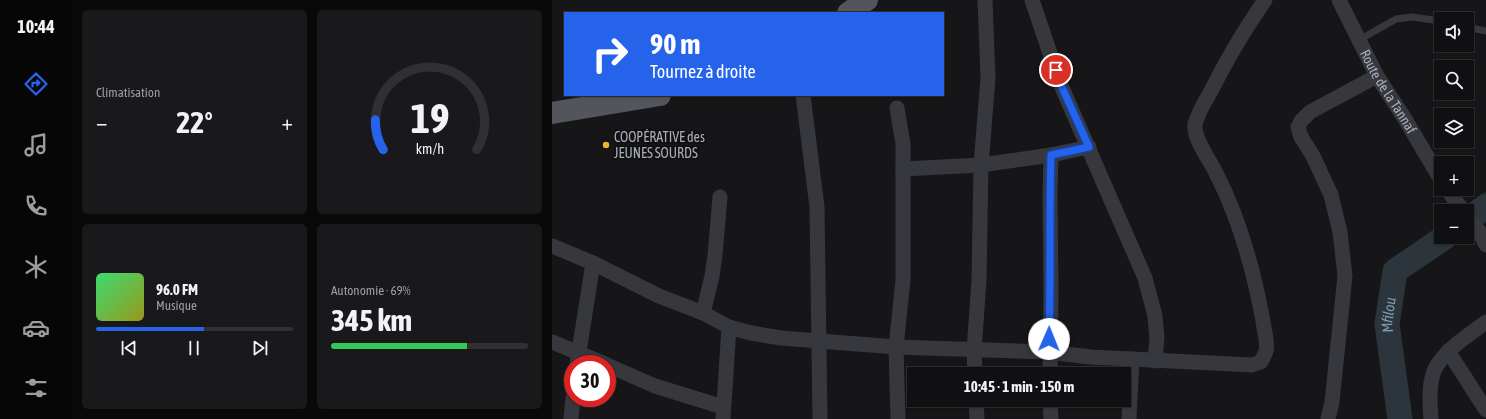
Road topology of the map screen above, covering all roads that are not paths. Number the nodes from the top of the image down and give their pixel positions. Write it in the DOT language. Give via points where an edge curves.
graph roads {
  1 [pos="867,0"];
  2 [pos="985,0"];
  3 [pos="1032,0"];
  4 [pos="1265,0"];
  5 [pos="1339,0"];
  6 [pos="849,12"];
  7 [pos="1434,20"];
  8 [pos="1474,28"];
  9 [pos="1486,31"];
  10 [pos="1359,40"];
  11 [pos="1377,76"];
  12 [pos="654,96"];
  13 [pos="803,96"];
  14 [pos="897,108"];
  15 [pos="552,113"];
  16 [pos="1089,147"];
  17 [pos="1051,155"];
  18 [pos="981,165"];
  19 [pos="1434,168"];
  20 [pos="903,169"];
  21 [pos="720,197"];
  22 [pos="1474,225"];
  23 [pos="1486,245"];
  24 [pos="552,246"];
  25 [pos="593,263"];
  26 [pos="703,313"];
  27 [pos="1486,322"];
  28 [pos="729,327"];
  29 [pos="820,341"];
  30 [pos="552,342"];
  31 [pos="896,347"];
  32 [pos="974,351"];
  33 [pos="1448,351"];
  34 [pos="1049,352"];
  35 [pos="573,355"];
  36 [pos="578,355"];
  37 [pos="1132,360"];
  38 [pos="1155,361"];
  39 [pos="975,367"];
  40 [pos="1050,367"];
  41 [pos="616,368"];
  42 [pos="572,407"];
  43 [pos="976,407"];
  44 [pos="1050,407"];
  45 [pos="1486,410"];
  46 [pos="723,413"];
  47 [pos="571,419"];
  48 [pos="820,419"];
  49 [pos="898,419"];
  50 [pos="977,419"];
  51 [pos="1051,419"];
  52 [pos="1129,419"];
  53 [pos="1328,419"];
  54 [pos="1431,419"];
  1 -- 6 [label="main road"];
  2 -- 18 [label="street" via="988,78"];
  3 -- 16 [label="street" via="1060,83"];
  4 -- 38 [label="street" via="1223,67 1201,109 1195,124 1195,132 1230,203 1245,247 1259,300 1266,351 1261,362 1252,365"];
  5 -- 10 [label="street, Route de la Tannaf"];
  7 -- 10 [label="lane" via="1412,17 1396,19"];
  8 -- 9 [label="lane"];
  10 -- 11 [label="street, Route de la Tannaf"];
  11 -- 19 [label="street, Route de la Tannaf"];
  11 -- 53 [label="street" via="1310,112 1298,127 1331,195 1340,232 1345,276"];
  12 -- 15 [label="main road"];
  13 -- 29 [label="street" via="817,207"];
  14 -- 20 [label="street" via="903,144"];
  16 -- 17 [label="street"];
  16 -- 38 [label="street" via="1145,278 1155,316"];
  17 -- 18 [label="street"];
  17 -- 34 [label="street"];
  18 -- 20 [label="street"];
  18 -- 32 [label="street" via="979,280"];
  20 -- 31 [label="street" via="903,280"];
  21 -- 26 [label="street" via="712,276"];
  22 -- 23 [label="street"];
  24 -- 25 [label="street"];
  25 -- 26 [label="street" via="659,296"];
  25 -- 36 [label="street"];
  26 -- 28 [label="street"];
  27 -- 33 [label="street"];
  28 -- 29 [label="street" via="782,338"];
  28 -- 46 [label="street"];
  29 -- 31 [label="street"];
  29 -- 48 [label="street"];
  30 -- 35 [label="street"];
  31 -- 32 [label="street"];
  31 -- 49 [label="street"];
  32 -- 34 [label="street"];
  32 -- 39 [label="street"];
  33 -- 45 [label="street"];
  33 -- 54 [label="street" via="1435,368 1430,390"];
  34 -- 37 [label="street"];
  34 -- 40 [label="street"];
  37 -- 38 [label="street"];
  37 -- 52 [label="street"];
  41 -- 46 [label="street"];
  42 -- 47 [label="street"];
  43 -- 50 [label="street"];
  44 -- 51 [label="street"];
}
